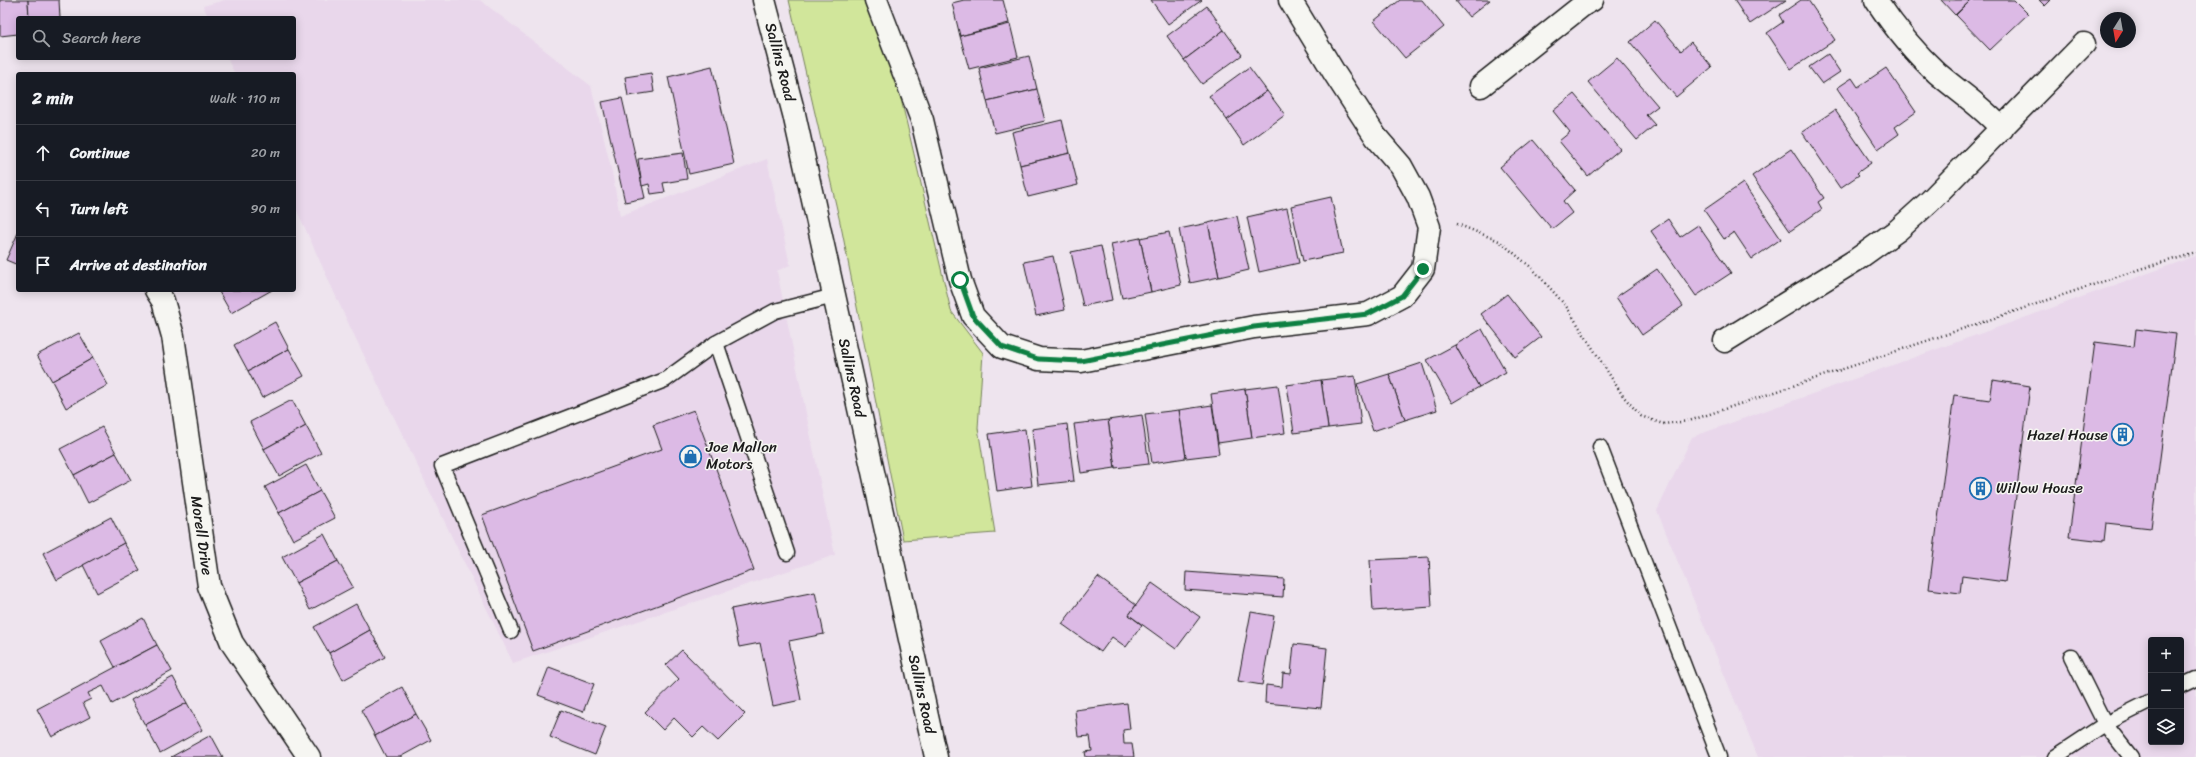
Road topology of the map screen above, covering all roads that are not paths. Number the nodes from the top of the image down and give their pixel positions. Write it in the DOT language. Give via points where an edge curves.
graph roads {
  1 [pos="764,0"];
  2 [pos="876,0"];
  3 [pos="1290,0"];
  4 [pos="1592,0"];
  5 [pos="1876,0"];
  6 [pos="2084,44"];
  7 [pos="1481,86"];
  8 [pos="2002,129"];
  9 [pos="157,292"];
  10 [pos="834,296"];
  11 [pos="1725,341"];
  12 [pos="716,344"];
  13 [pos="1600,446"];
  14 [pos="787,553"];
  15 [pos="511,631"];
  16 [pos="2071,656"];
  17 [pos="2196,679"];
  18 [pos="2184,685"];
  19 [pos="2148,702"];
  20 [pos="2105,724"];
  21 [pos="309,757"];
  22 [pos="936,757"];
  23 [pos="1719,757"];
  24 [pos="2055,757"];
  25 [pos="2131,757"];
  1 -- 10 [label="street, Sallins Road" via="794,114"];
  2 -- 3 [label="street" via="922,120 960,280 973,316 1002,347 1038,359 1081,361 1254,327 1368,314 1402,296 1423,269 1429,227 1418,197 1401,166 1376,137 1334,74"];
  4 -- 7 [label="street"];
  5 -- 8 [label="street" via="1894,28 1937,72"];
  6 -- 8 [label="street"];
  8 -- 11 [label="street" via="1898,230 1856,260"];
  9 -- 21 [label="street, Morell Drive" via="163,301 174,336 209,586 232,643"];
  10 -- 12 [label="lane" via="776,311"];
  10 -- 22 [label="street, Sallins Road"];
  12 -- 14 [label="lane"];
  12 -- 15 [label="lane" via="665,380 442,466"];
  13 -- 23 [label="lane"];
  16 -- 20 [label="lane"];
  17 -- 18 [label="lane"];
  19 -- 20 [label="lane"];
  20 -- 24 [label="lane"];
  20 -- 25 [label="lane"];
}
